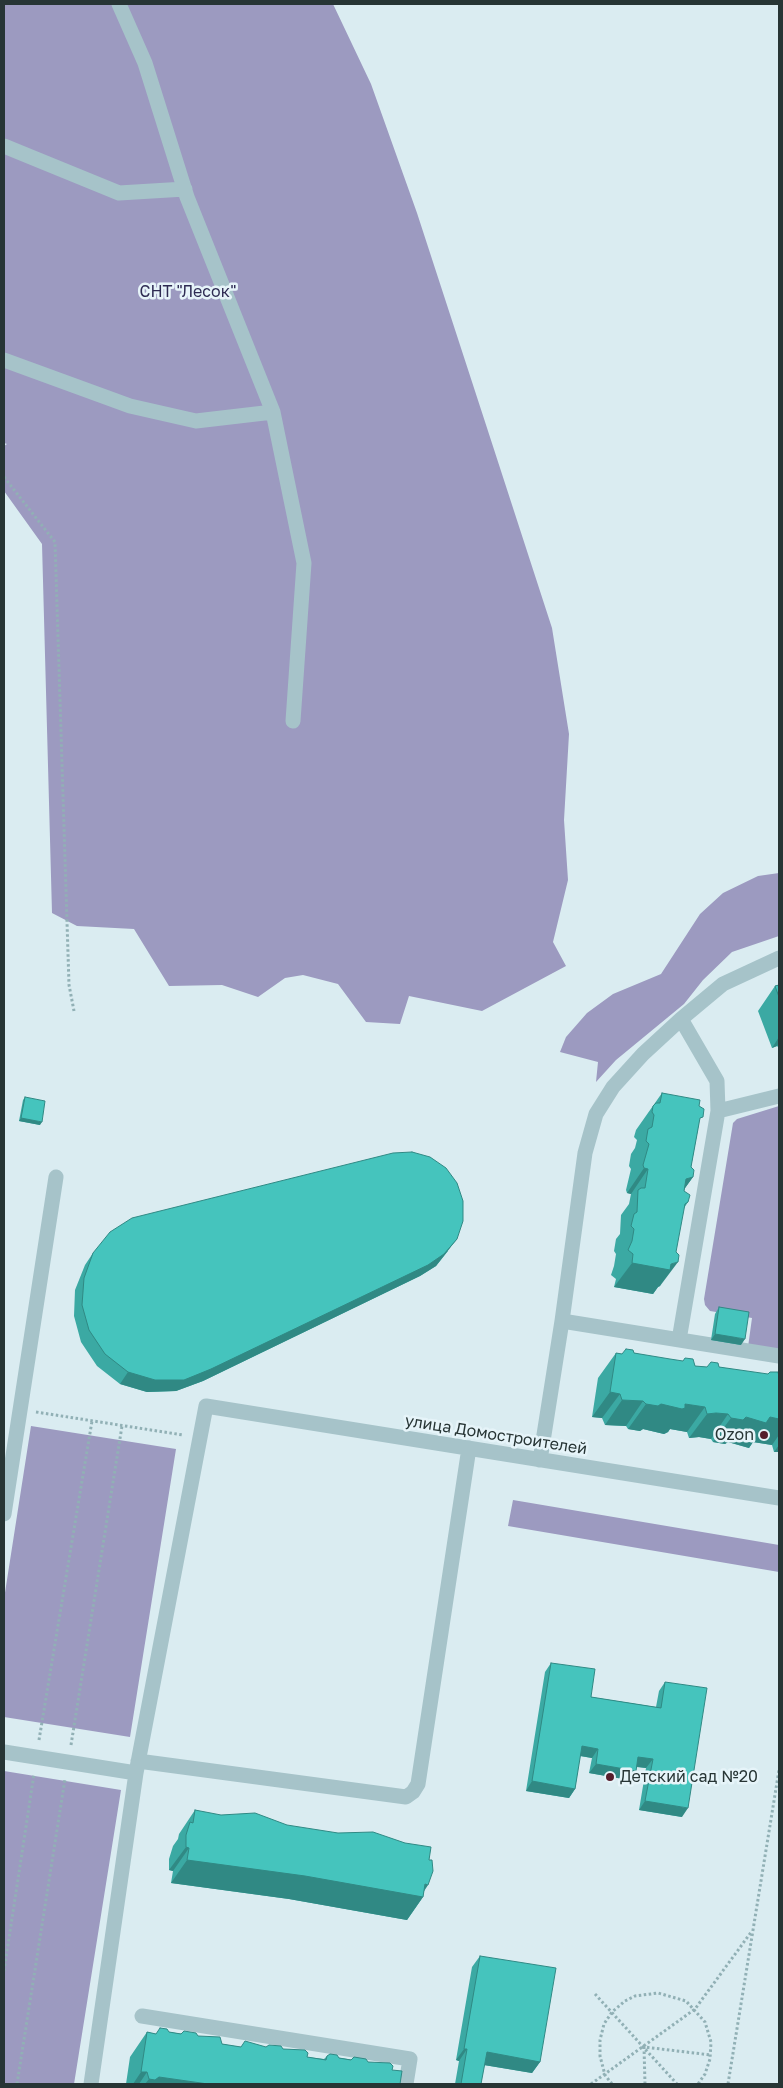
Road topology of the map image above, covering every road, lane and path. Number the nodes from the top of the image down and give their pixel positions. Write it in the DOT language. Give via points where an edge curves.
graph roads {
  1 [pos="119,4"];
  2 [pos="4,146"];
  3 [pos="185,189"];
  4 [pos="4,360"];
  5 [pos="273,412"];
  6 [pos="4,477"];
  7 [pos="293,721"];
  8 [pos="779,958"];
  9 [pos="74,1010"];
  10 [pos="681,1020"];
  11 [pos="779,1096"];
  12 [pos="718,1111"];
  13 [pos="56,1177"];
  14 [pos="562,1321"];
  15 [pos="679,1340"];
  16 [pos="779,1356"];
  17 [pos="20,1410"];
  18 [pos="92,1421"];
  19 [pos="201,1438"];
  20 [pos="469,1448"];
  21 [pos="540,1460"];
  22 [pos="779,1498"];
  23 [pos="4,1514"];
  24 [pos="4,1752"];
  25 [pos="37,1757"];
  26 [pos="137,1767"];
  27 [pos="779,1770"];
  28 [pos="753,1931"];
  29 [pos="4,1971"];
  30 [pos="595,1994"];
  31 [pos="695,2009"];
  32 [pos="612,2012"];
  33 [pos="142,2016"];
  34 [pos="644,2047"];
  35 [pos="710,2055"];
  36 [pos="605,2075"];
  37 [pos="91,2084"];
  38 [pos="406,2084"];
  39 [pos="591,2084"];
  40 [pos="612,2084"];
  41 [pos="645,2084"];
  42 [pos="677,2084"];
  43 [pos="698,2084"];
  44 [pos="728,2084"];
  1 -- 3 [label="street" via="145,63"];
  2 -- 3 [label="street" via="119,193"];
  3 -- 5 [label="street"];
  4 -- 5 [label="street" via="130,406 196,422"];
  5 -- 7 [label="street" via="304,564"];
  6 -- 9 [label="path" via="55,542 69,985"];
  8 -- 10 [label="street" via="723,984"];
  10 -- 12 [label="street" via="717,1080"];
  10 -- 14 [label="street" via="613,1087 596,1114 585,1153"];
  11 -- 12 [label="street"];
  12 -- 15 [label="street"];
  13 -- 17 [label="street"];
  14 -- 15 [label="street"];
  14 -- 21 [label="street"];
  15 -- 16 [label="street"];
  17 -- 18 [label="path"];
  17 -- 23 [label="street"];
  18 -- 19 [label="path"];
  18 -- 25 [label="path"];
  19 -- 20 [label="street, улица Домостроителей" via="206,1406"];
  19 -- 26 [label="street"];
  20 -- 21 [label="street, улица Домостроителей"];
  20 -- 26 [label="street" via="418,1784 413,1792 406,1797"];
  21 -- 22 [label="street, улица Домостроителей"];
  24 -- 25 [label="street"];
  25 -- 26 [label="street"];
  25 -- 29 [label="path"];
  26 -- 37 [label="street"];
  27 -- 28 [label="path"];
  28 -- 31 [label="path"];
  28 -- 44 [label="path"];
  30 -- 32 [label="path"];
  31 -- 32 [label="path" via="686,2001 658,1993 635,1996"];
  31 -- 34 [label="path"];
  31 -- 35 [label="path" via="709,2032"];
  32 -- 34 [label="path"];
  32 -- 36 [label="path" via="604,2024 600,2040"];
  33 -- 38 [label="street" via="410,2060"];
  34 -- 35 [label="path"];
  34 -- 36 [label="path"];
  34 -- 41 [label="path"];
  34 -- 42 [label="path"];
  35 -- 43 [label="path" via="705,2074"];
  36 -- 39 [label="path"];
  36 -- 40 [label="path"];
}
